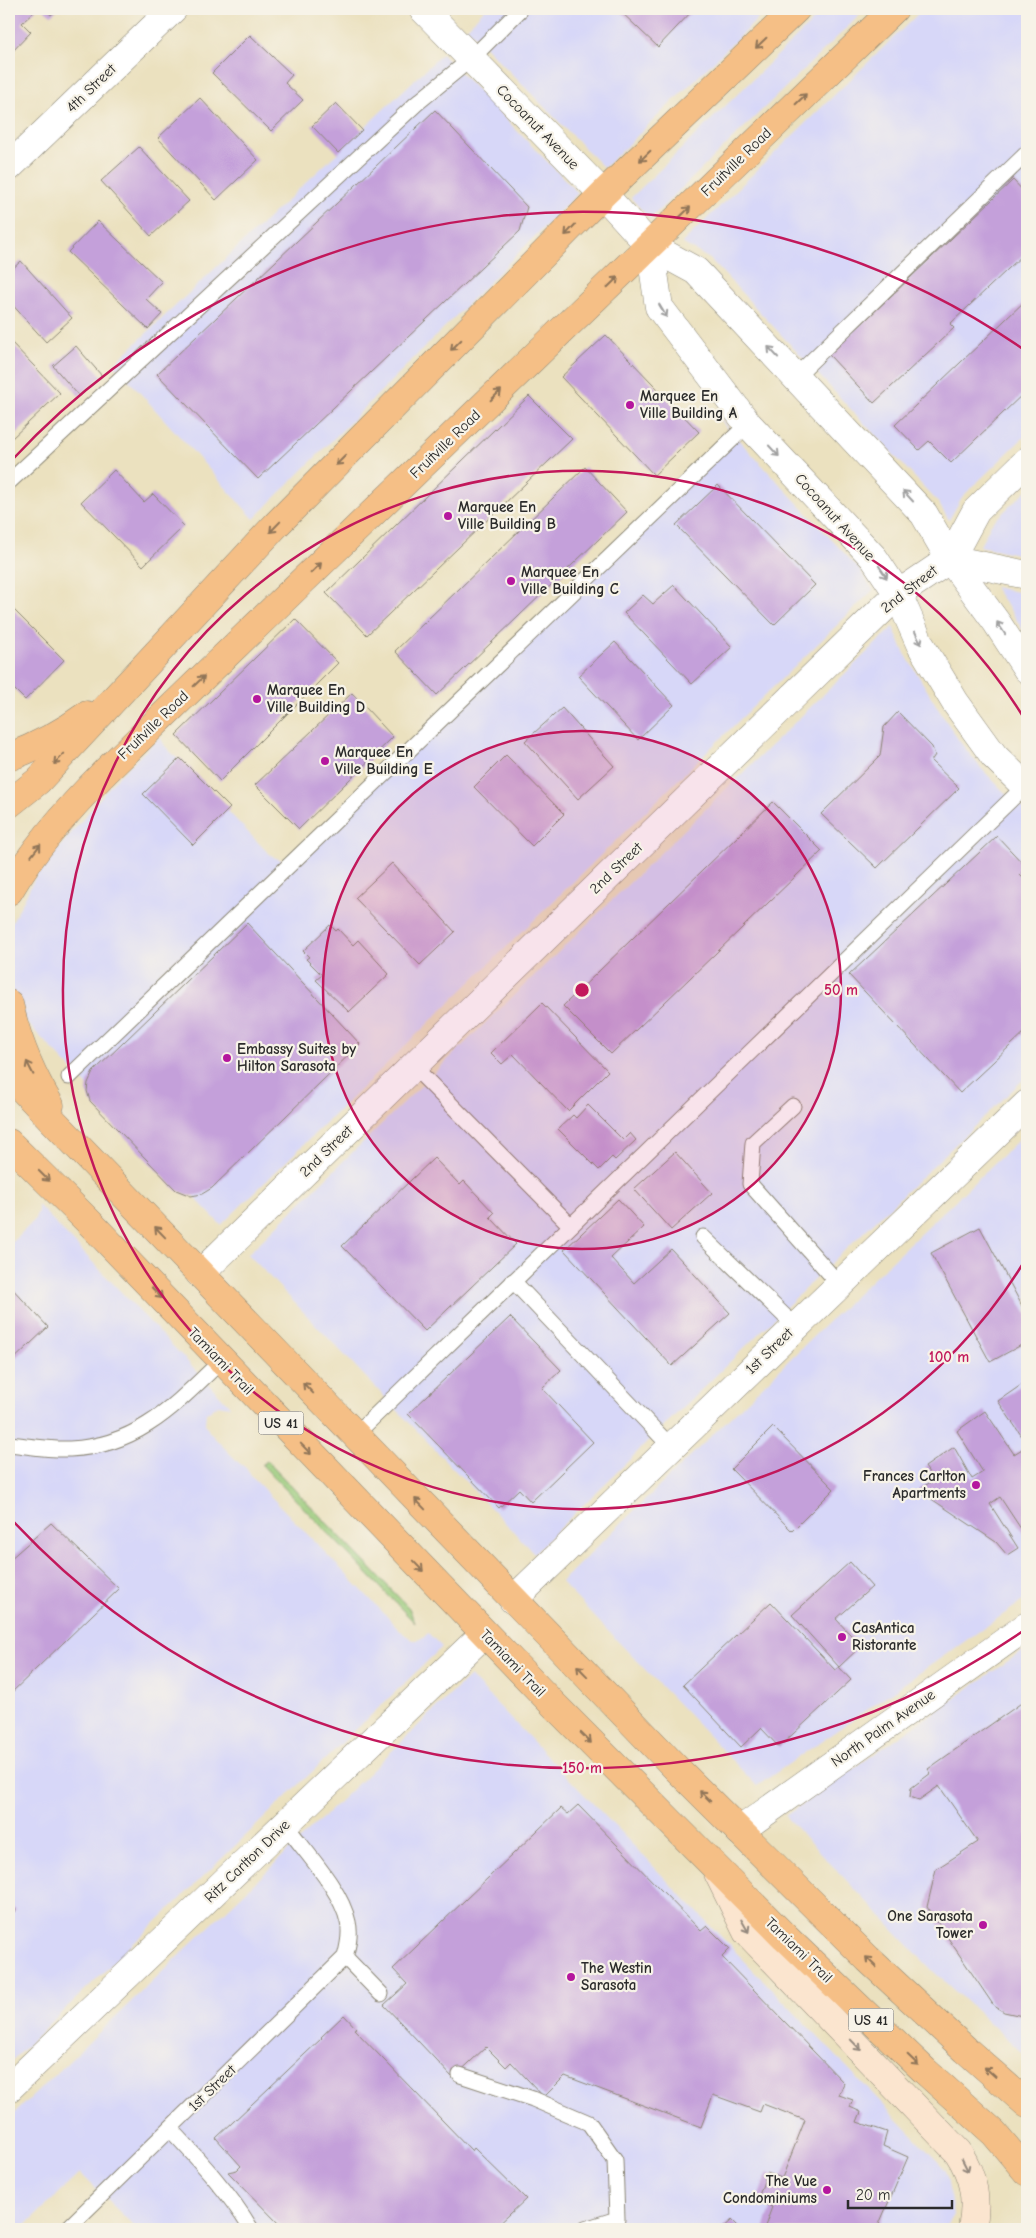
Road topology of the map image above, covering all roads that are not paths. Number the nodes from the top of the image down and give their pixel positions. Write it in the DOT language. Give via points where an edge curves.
graph roads {
  1 [pos="173,9"];
  2 [pos="423,9"];
  3 [pos="521,9"];
  4 [pos="796,9"];
  5 [pos="894,9"];
  6 [pos="472,58"];
  7 [pos="1027,153"];
  8 [pos="9,167"];
  9 [pos="603,194"];
  10 [pos="650,246"];
  11 [pos="796,376"];
  12 [pos="748,424"];
  13 [pos="1027,462"];
  14 [pos="9,482"];
  15 [pos="950,559"];
  16 [pos="1027,575"];
  17 [pos="898,594"];
  18 [pos="1027,669"];
  19 [pos="128,684"];
  20 [pos="9,758"];
  21 [pos="1026,787"];
  22 [pos="9,804"];
  23 [pos="10,890"];
  24 [pos="9,1004"];
  25 [pos="413,1066"];
  26 [pos="9,1075"];
  27 [pos="69,1076"];
  28 [pos="1027,1104"];
  29 [pos="793,1106"];
  30 [pos="72,1140"];
  31 [pos="9,1143"];
  32 [pos="570,1225"];
  33 [pos="704,1237"];
  34 [pos="200,1274"];
  35 [pos="513,1281"];
  36 [pos="839,1284"];
  37 [pos="795,1326"];
  38 [pos="221,1361"];
  39 [pos="354,1436"];
  40 [pos="9,1444"];
  41 [pos="671,1448"];
  42 [pos="513,1600"];
  43 [pos="1027,1626"];
  44 [pos="484,1634"];
  45 [pos="285,1824"];
  46 [pos="739,1831"];
  47 [pos="715,1867"];
  48 [pos="347,1950"];
  49 [pos="381,1994"];
  50 [pos="460,2076"];
  51 [pos="9,2088"];
  52 [pos="1027,2104"];
  53 [pos="170,2129"];
  54 [pos="1027,2172"];
  55 [pos="67,2229"];
  56 [pos="251,2229"];
  57 [pos="585,2229"];
  58 [pos="972,2229"];
  1 -- 8 [label="street, 4th Street"];
  2 -- 6 [label="street, Cocoanut Avenue"];
  3 -- 6 [label="lane"];
  4 -- 9 [label="main road, one-way"];
  10 -- 5 [label="main road, Fruitville Road, one-way"];
  6 -- 9 [label="street, Cocoanut Avenue"];
  6 -- 14 [label="lane" via="416,104"];
  7 -- 11 [label="lane"];
  9 -- 10 [label="street, Cocoanut Avenue"];
  9 -- 19 [label="main road, one-way" via="276,525"];
  11 -- 10 [label="street, Cocoanut Avenue, one-way" via="696,270"];
  10 -- 12 [label="street, Cocoanut Avenue, one-way" via="659,307"];
  23 -- 10 [label="main road, Fruitville Road, one-way" via="54,828 106,770"];
  15 -- 11 [label="street, Cocoanut Avenue, one-way" via="924,514"];
  12 -- 17 [label="street, Cocoanut Avenue, one-way" via="874,558"];
  12 -- 27 [label="lane"];
  13 -- 15 [label="street, 2nd Street" via="976,511"];
  15 -- 16 [label="street"];
  15 -- 17 [label="street, 2nd Street"];
  18 -- 15 [label="street, Cocoanut Avenue, one-way"];
  17 -- 21 [label="street, Cocoanut Avenue, one-way" via="920,644 955,702 994,756"];
  17 -- 25 [label="street, 2nd Street"];
  19 -- 20 [label="main road" via="75,724"];
  19 -- 22 [label="main road, one-way" via="38,781"];
  21 -- 32 [label="lane"];
  30 -- 24 [label="main road, one-way" via="28,1063"];
  25 -- 32 [label="lane"];
  25 -- 34 [label="street, 2nd Street"];
  26 -- 30 [label="main road, US 41"];
  28 -- 36 [label="street, 1st Street"];
  29 -- 36 [label="lane" via="753,1142 750,1184"];
  34 -- 30 [label="main road, US 41, one-way"];
  31 -- 38 [label="main road, Tamiami Trail / US 41, one-way"];
  32 -- 35 [label="lane"];
  33 -- 37 [label="lane"];
  39 -- 34 [label="main road, US 41, one-way"];
  35 -- 39 [label="lane"];
  35 -- 41 [label="lane"];
  36 -- 37 [label="street, 1st Street"];
  37 -- 41 [label="street, 1st Street"];
  38 -- 40 [label="lane" via="163,1415 127,1437 108,1444 69,1449"];
  38 -- 44 [label="main road, Tamiami Trail / US 41, one-way"];
  42 -- 39 [label="main road, US 41, one-way"];
  41 -- 42 [label="street, 1st Street"];
  46 -- 42 [label="main road, US 41, one-way"];
  43 -- 46 [label="street, North Palm Avenue"];
  44 -- 45 [label="street, Ritz Carlton Drive"];
  44 -- 47 [label="main road, Tamiami Trail / US 41, one-way"];
  45 -- 48 [label="lane" via="337,1894 349,1924"];
  45 -- 51 [label="street, Ritz Carlton Drive"];
  52 -- 46 [label="main road, US 41, one-way" via="875,1965"];
  47 -- 54 [label="main road, Tamiami Trail / US 41, one-way" via="855,2005 994,2133"];
  47 -- 58 [label="main road, one-way" via="747,1932 958,2152 975,2188"];
  48 -- 49 [label="lane"];
  48 -- 53 [label="lane, 1st Street"];
  50 -- 57 [label="lane" via="533,2099 589,2123 615,2160 617,2219"];
  53 -- 55 [label="lane, 1st Street"];
  53 -- 56 [label="lane" via="236,2204"];
}
